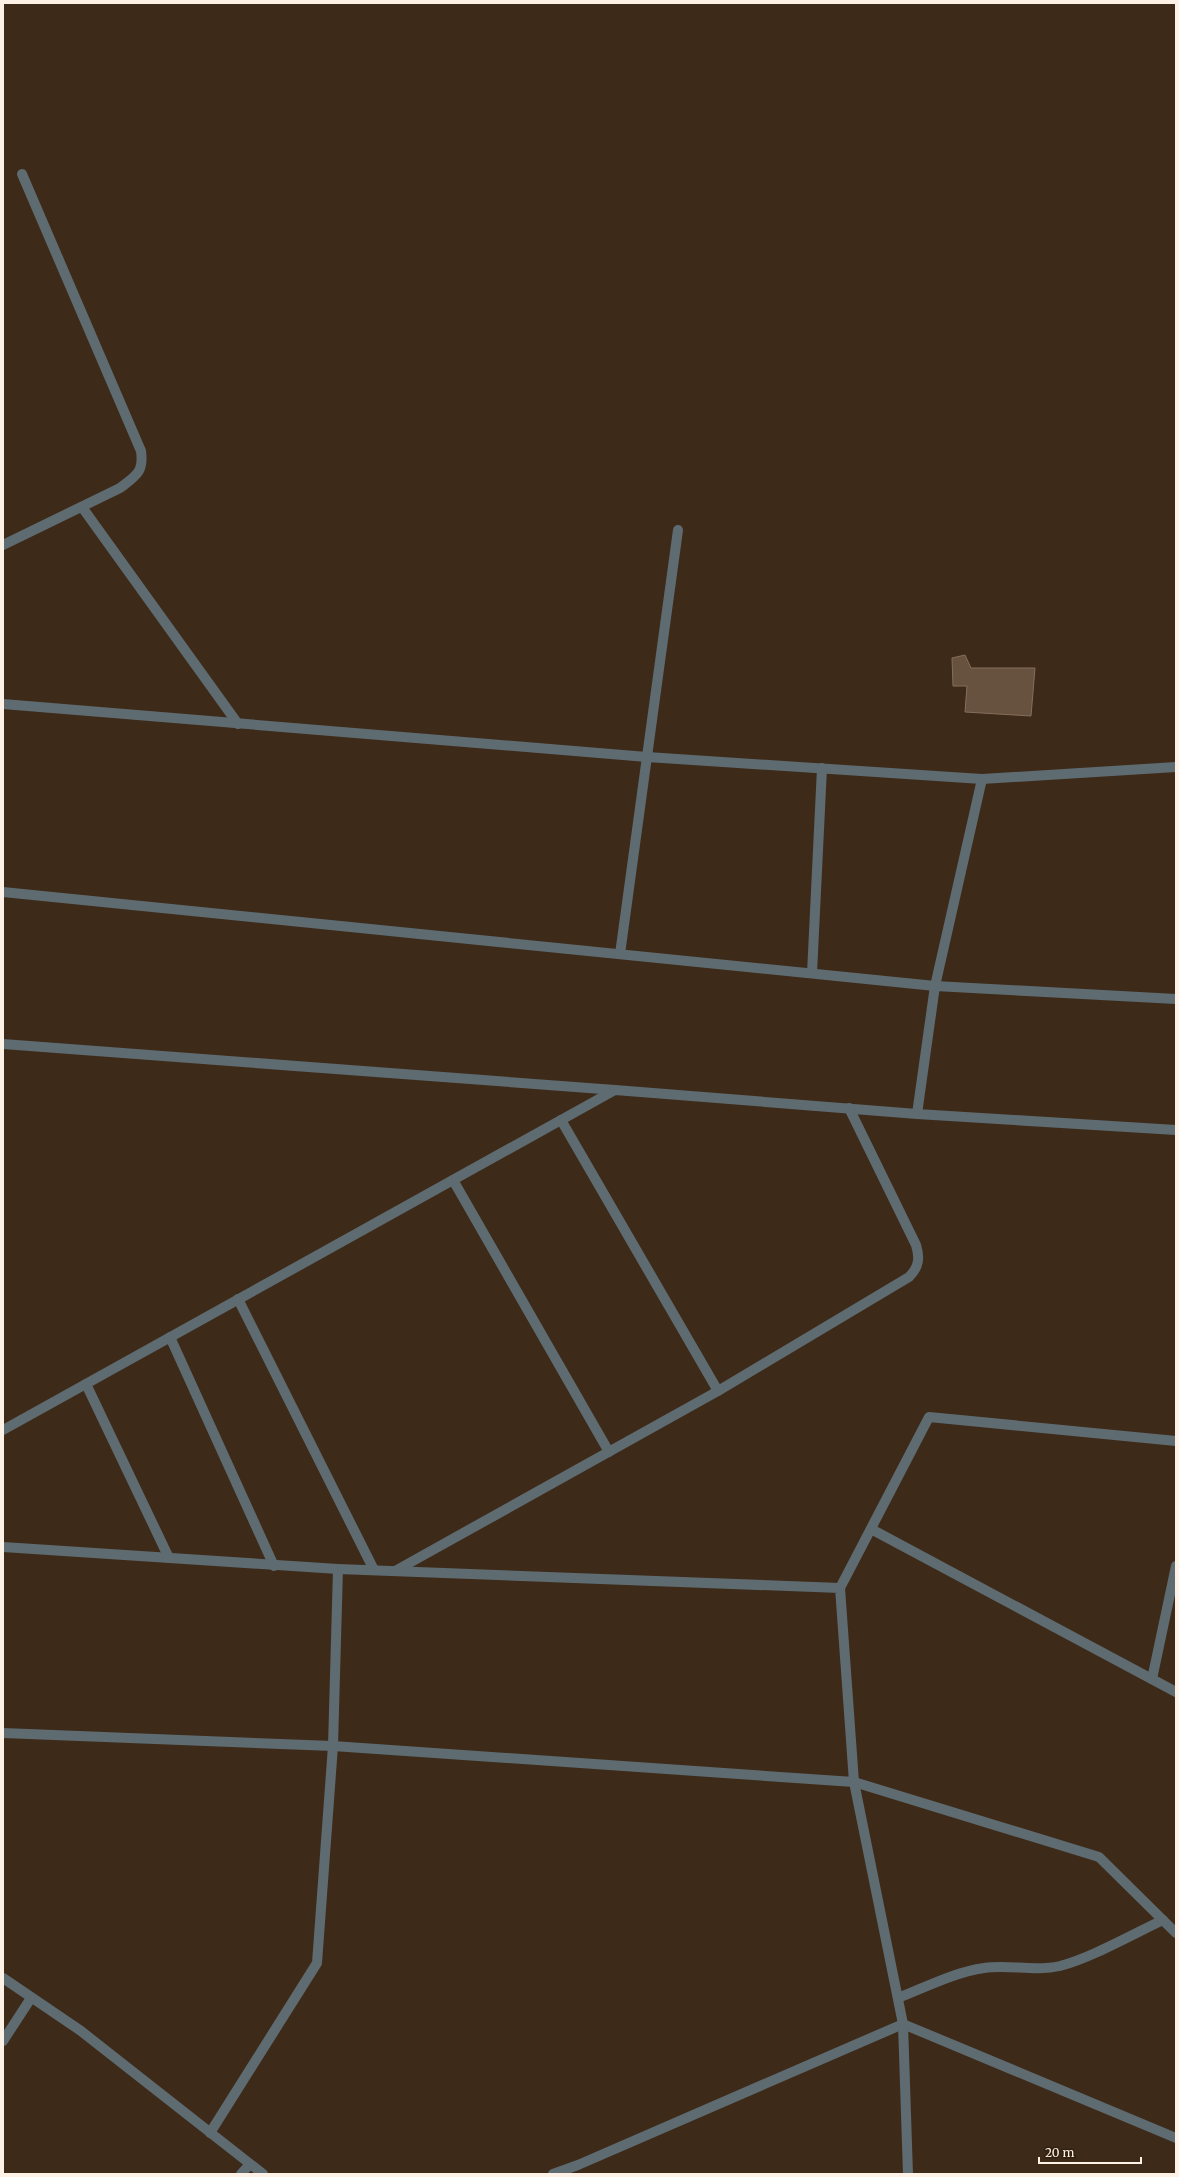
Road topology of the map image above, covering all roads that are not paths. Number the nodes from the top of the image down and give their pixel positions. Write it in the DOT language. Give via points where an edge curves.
graph roads {
  1 [pos="22,174"];
  2 [pos="82,507"];
  3 [pos="678,530"];
  4 [pos="3,545"];
  5 [pos="3,704"];
  6 [pos="238,724"];
  7 [pos="647,757"];
  8 [pos="822,768"];
  9 [pos="1176,768"];
  10 [pos="982,779"];
  11 [pos="3,892"];
  12 [pos="620,954"];
  13 [pos="812,973"];
  14 [pos="935,986"];
  15 [pos="1176,999"];
  16 [pos="3,1044"];
  17 [pos="615,1090"];
  18 [pos="849,1108"];
  19 [pos="917,1114"];
  20 [pos="560,1120"];
  21 [pos="1176,1130"];
  22 [pos="453,1180"];
  23 [pos="238,1299"];
  24 [pos="170,1337"];
  25 [pos="86,1384"];
  26 [pos="718,1391"];
  27 [pos="3,1430"];
  28 [pos="1176,1441"];
  29 [pos="609,1452"];
  30 [pos="871,1529"];
  31 [pos="3,1547"];
  32 [pos="169,1558"];
  33 [pos="274,1566"];
  34 [pos="1176,1566"];
  35 [pos="338,1569"];
  36 [pos="374,1570"];
  37 [pos="395,1571"];
  38 [pos="840,1588"];
  39 [pos="1152,1679"];
  40 [pos="1176,1692"];
  41 [pos="3,1733"];
  42 [pos="333,1746"];
  43 [pos="854,1782"];
  44 [pos="1163,1920"];
  45 [pos="1176,1933"];
  46 [pos="3,1978"];
  47 [pos="31,1998"];
  48 [pos="898,1998"];
  49 [pos="903,2024"];
  50 [pos="3,2041"];
  51 [pos="210,2133"];
  52 [pos="1176,2138"];
  53 [pos="250,2164"];
  54 [pos="241,2174"];
  55 [pos="263,2174"];
  56 [pos="553,2174"];
  57 [pos="908,2174"];
  1 -- 2 [label="street" via="141,451 142,464 135,477 120,488"];
  2 -- 4 [label="street"];
  2 -- 6 [label="street"];
  3 -- 7 [label="street"];
  5 -- 6 [label="street"];
  6 -- 7 [label="street"];
  7 -- 8 [label="street"];
  7 -- 12 [label="street"];
  8 -- 10 [label="street"];
  8 -- 13 [label="street"];
  9 -- 10 [label="street"];
  10 -- 14 [label="street"];
  11 -- 12 [label="street"];
  12 -- 13 [label="street"];
  13 -- 14 [label="street"];
  14 -- 15 [label="street"];
  14 -- 19 [label="street"];
  16 -- 17 [label="street"];
  17 -- 18 [label="street"];
  17 -- 20 [label="street"];
  18 -- 19 [label="street"];
  18 -- 26 [label="street" via="916,1245 919,1254 918,1264 909,1277"];
  19 -- 21 [label="street"];
  20 -- 22 [label="street"];
  20 -- 26 [label="street"];
  22 -- 23 [label="street"];
  22 -- 29 [label="street"];
  23 -- 24 [label="street"];
  23 -- 36 [label="street"];
  24 -- 25 [label="street"];
  24 -- 33 [label="street"];
  25 -- 27 [label="street"];
  25 -- 32 [label="street"];
  26 -- 29 [label="street"];
  28 -- 30 [label="street" via="929,1417"];
  29 -- 37 [label="street"];
  30 -- 38 [label="street"];
  30 -- 39 [label="street"];
  31 -- 32 [label="street"];
  32 -- 33 [label="street"];
  33 -- 35 [label="street"];
  34 -- 39 [label="street"];
  35 -- 36 [label="street"];
  35 -- 42 [label="street"];
  36 -- 37 [label="street"];
  37 -- 38 [label="street"];
  38 -- 43 [label="street"];
  39 -- 40 [label="street"];
  41 -- 42 [label="street"];
  42 -- 43 [label="street"];
  42 -- 51 [label="street" via="317,1963"];
  43 -- 44 [label="street" via="1099,1857"];
  43 -- 48 [label="street"];
  44 -- 45 [label="street"];
  44 -- 48 [label="street" via="1061,1965 1038,1970 1002,1966 983,1968 962,1973"];
  46 -- 47 [label="street"];
  47 -- 50 [label="street"];
  47 -- 51 [label="street" via="81,2031"];
  48 -- 49 [label="street"];
  49 -- 52 [label="street"];
  49 -- 56 [label="street"];
  49 -- 57 [label="street"];
  51 -- 53 [label="street"];
  53 -- 54 [label="street"];
  53 -- 55 [label="street"];
}
